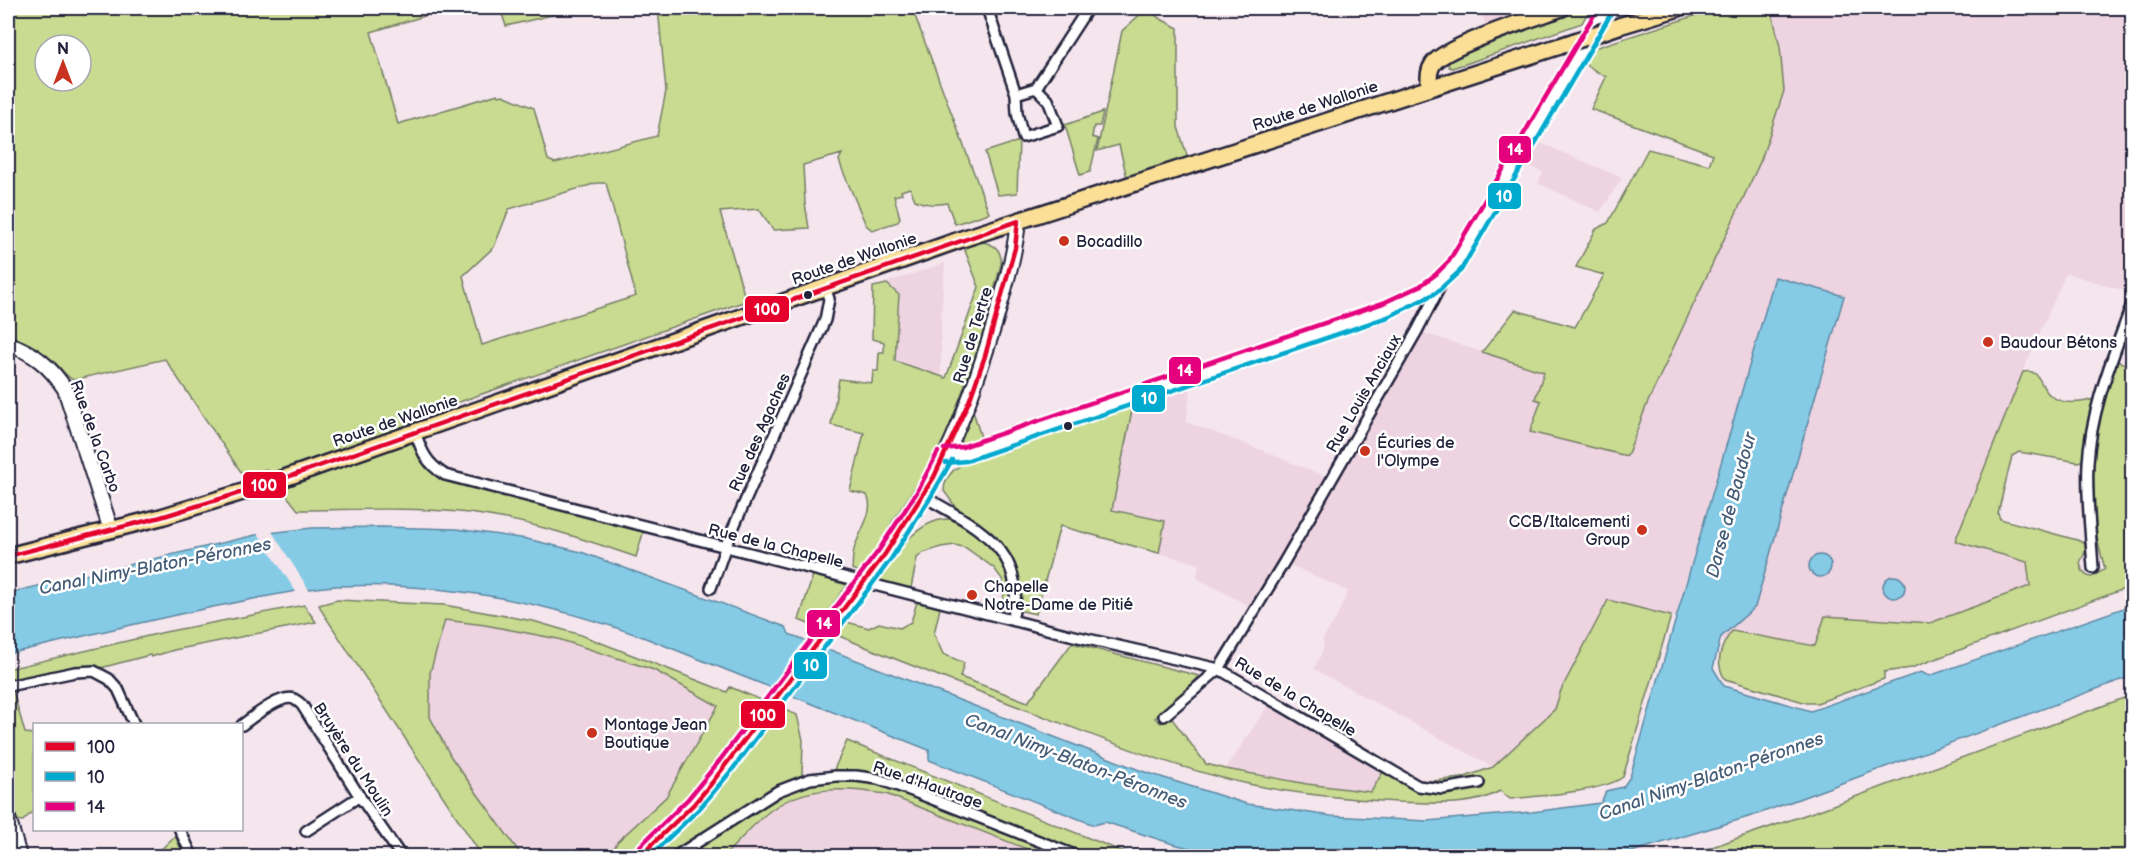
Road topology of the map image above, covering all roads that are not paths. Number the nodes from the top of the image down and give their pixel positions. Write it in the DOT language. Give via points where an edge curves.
graph roads {
  1 [pos="987,8"];
  2 [pos="1088,8"];
  3 [pos="1562,8"];
  4 [pos="1606,8"];
  5 [pos="1679,8"];
  6 [pos="1429,87"];
  7 [pos="1036,88"];
  8 [pos="1016,94"];
  9 [pos="1018,221"];
  10 [pos="1444,279"];
  11 [pos="825,287"];
  12 [pos="2133,304"];
  13 [pos="8,344"];
  14 [pos="416,432"];
  15 [pos="945,456"];
  16 [pos="923,496"];
  17 [pos="111,530"];
  18 [pos="726,548"];
  19 [pos="8,556"];
  20 [pos="2093,568"];
  21 [pos="711,588"];
  22 [pos="1012,620"];
  23 [pos="1219,669"];
  24 [pos="8,686"];
  25 [pos="1164,716"];
  26 [pos="134,723"];
  27 [pos="243,724"];
  28 [pos="1479,783"];
  29 [pos="360,796"];
  30 [pos="8,818"];
  31 [pos="180,831"];
  32 [pos="306,831"];
  33 [pos="19,856"];
  34 [pos="192,856"];
  35 [pos="401,856"];
  36 [pos="640,856"];
  37 [pos="676,856"];
  38 [pos="1077,856"];
  1 -- 8 [label="street"];
  2 -- 7 [label="street"];
  3 -- 6 [label="main road" via="1460,46 1441,57 1433,63"];
  4 -- 10 [label="street, Rue Louis Anciaux"];
  5 -- 6 [label="main road, Route de Wallonie, bridge"];
  6 -- 9 [label="main road, Route de Wallonie"];
  7 -- 8 [label="street"];
  7 -- 8 [label="street" via="1048,100 1058,126 1023,137"];
  9 -- 11 [label="main road, Route de Wallonie"];
  9 -- 15 [label="street, Rue de Tertre" via="1015,248 985,356"];
  10 -- 15 [label="street" via="1386,310 964,454"];
  10 -- 23 [label="street, Rue Louis Anciaux"];
  11 -- 14 [label="main road, Route de Wallonie"];
  11 -- 18 [label="street, Rue des Agaches" via="829,299 825,320"];
  12 -- 20 [label="street" via="2101,392 2089,447 2087,479"];
  13 -- 17 [label="street, Rue de la Carbo" via="42,361 64,389"];
  14 -- 17 [label="main road, Route de Wallonie" via="213,502"];
  14 -- 18 [label="street, Rue de la Chapelle" via="431,466 445,475"];
  15 -- 16 [label="street, Rue de Tertre"];
  16 -- 22 [label="street" via="972,524 1002,553 1016,582"];
  16 -- 36 [label="street, Rue de Tertre, bridge" via="885,554 694,804"];
  17 -- 19 [label="main road, Route de Wallonie"];
  18 -- 21 [label="street, Rue des Agaches"];
  18 -- 22 [label="street, Rue de la Chapelle"];
  22 -- 23 [label="street, Rue de la Chapelle"];
  23 -- 25 [label="street, Rue Louis Anciaux"];
  23 -- 28 [label="street, Rue de la Chapelle" via="1418,786 1436,789"];
  24 -- 26 [label="street" via="94,671 118,689"];
  27 -- 29 [label="street, Bruyère du Moulin" via="279,700 295,699"];
  29 -- 32 [label="street"];
  29 -- 35 [label="street, Bruyère du Moulin"];
  30 -- 33 [label="street"];
  31 -- 34 [label="street"];
  37 -- 38 [label="street, Rue d'Hautrage" via="778,791 810,779 846,776 878,779 912,790"];
}
